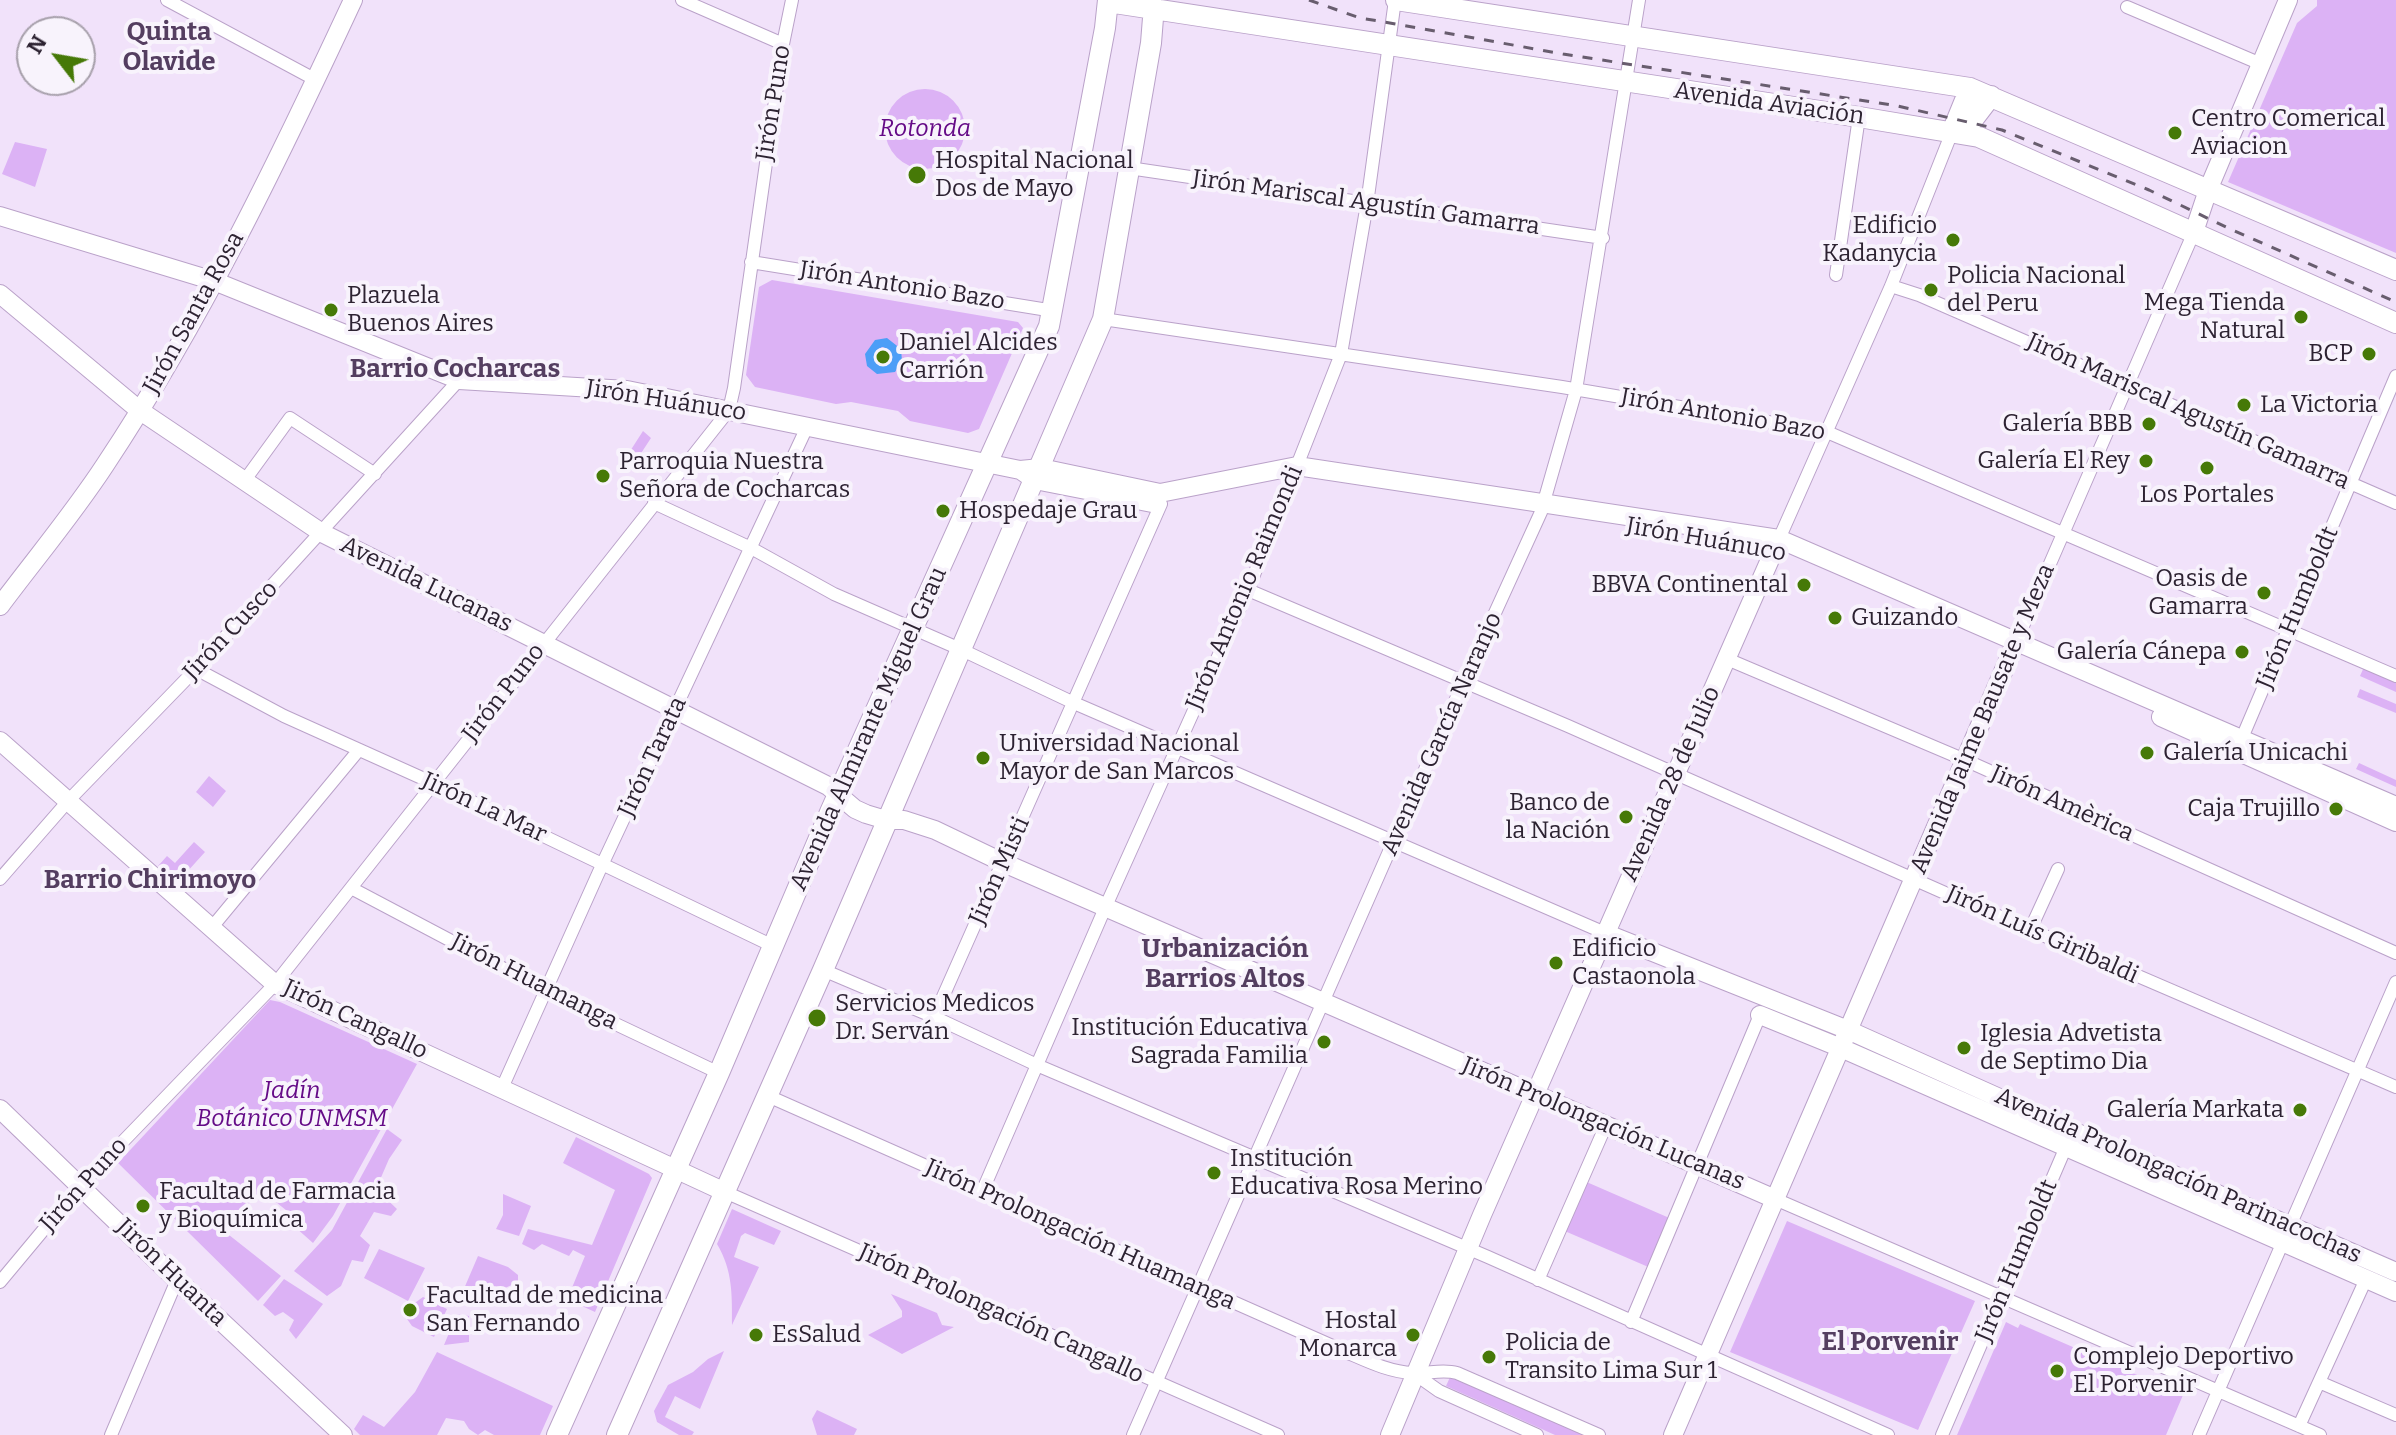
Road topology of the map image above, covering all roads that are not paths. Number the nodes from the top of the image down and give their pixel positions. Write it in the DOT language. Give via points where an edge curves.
graph roads {
  1 [pos="167,0"];
  2 [pos="353,0"];
  3 [pos="682,0"];
  4 [pos="792,0"];
  5 [pos="1396,0"];
  6 [pos="1639,0"];
  7 [pos="2288,0"];
  8 [pos="1108,1"];
  9 [pos="1149,2"];
  10 [pos="2127,7"];
  11 [pos="1633,35"];
  12 [pos="783,44"];
  13 [pos="1389,45"];
  14 [pos="2261,64"];
  15 [pos="316,80"];
  16 [pos="1625,82"];
  17 [pos="1970,88"];
  18 [pos="1991,96"];
  19 [pos="1859,117"];
  20 [pos="1952,132"];
  21 [pos="1129,168"];
  22 [pos="2208,190"];
  23 [pos="1367,204"];
  24 [pos="0,216"];
  25 [pos="2194,232"];
  26 [pos="1603,238"];
  27 [pos="751,262"];
  28 [pos="2396,270"];
  29 [pos="1836,275"];
  30 [pos="214,281"];
  31 [pos="1891,286"];
  32 [pos="0,294"];
  33 [pos="1054,311"];
  34 [pos="1103,319"];
  35 [pos="2396,323"];
  36 [pos="1341,354"];
  37 [pos="2396,376"];
  38 [pos="459,380"];
  39 [pos="2128,386"];
  40 [pos="1576,390"];
  41 [pos="139,410"];
  42 [pos="729,410"];
  43 [pos="807,427"];
  44 [pos="1827,432"];
  45 [pos="990,463"];
  46 [pos="1296,471"];
  47 [pos="1032,473"];
  48 [pos="375,474"];
  49 [pos="245,480"];
  50 [pos="2351,483"];
  51 [pos="654,503"];
  52 [pos="2396,503"];
  53 [pos="1161,504"];
  54 [pos="1543,507"];
  55 [pos="322,533"];
  56 [pos="2064,533"];
  57 [pos="1777,544"];
  58 [pos="751,548"];
  59 [pos="1248,590"];
  60 [pos="0,606"];
  61 [pos="912,629"];
  62 [pos="2288,630"];
  63 [pos="543,642"];
  64 [pos="2014,646"];
  65 [pos="960,649"];
  66 [pos="1727,659"];
  67 [pos="196,669"];
  68 [pos="2396,676"];
  69 [pos="1463,683"];
  70 [pos="1074,703"];
  71 [pos="676,710"];
  72 [pos="0,741"];
  73 [pos="2239,745"];
  74 [pos="1177,749"];
  75 [pos="358,751"];
  76 [pos="1965,760"];
  77 [pos="1676,774"];
  78 [pos="433,783"];
  79 [pos="838,795"];
  80 [pos="69,800"];
  81 [pos="2396,806"];
  82 [pos="886,820"];
  83 [pos="2396,822"];
  84 [pos="1394,844"];
  85 [pos="1004,863"];
  86 [pos="602,865"];
  87 [pos="2058,869"];
  88 [pos="0,879"];
  89 [pos="1914,879"];
  90 [pos="351,888"];
  91 [pos="1105,908"];
  92 [pos="213,926"];
  93 [pos="2031,928"];
  94 [pos="1605,933"];
  95 [pos="773,946"];
  96 [pos="2396,953"];
  97 [pos="823,970"];
  98 [pos="2396,982"];
  99 [pos="275,984"];
  100 [pos="546,991"];
  101 [pos="1324,1003"];
  102 [pos="1760,1015"];
  103 [pos="934,1017"];
  104 [pos="1848,1030"];
  105 [pos="1841,1048"];
  106 [pos="1039,1066"];
  107 [pos="2358,1070"];
  108 [pos="719,1073"];
  109 [pos="2396,1087"];
  110 [pos="502,1088"];
  111 [pos="1535,1095"];
  112 [pos="768,1096"];
  113 [pos="0,1109"];
  114 [pos="1606,1125"];
  115 [pos="2069,1139"];
  116 [pos="1255,1159"];
  117 [pos="1697,1165"];
  118 [pos="678,1171"];
  119 [pos="80,1186"];
  120 [pos="721,1190"];
  121 [pos="982,1192"];
  122 [pos="1775,1199"];
  123 [pos="2286,1234"];
  124 [pos="1468,1250"];
  125 [pos="2396,1272"];
  126 [pos="2366,1279"];
  127 [pos="177,1280"];
  128 [pos="1538,1280"];
  129 [pos="0,1282"];
  130 [pos="1199,1287"];
  131 [pos="2396,1292"];
  132 [pos="2001,1297"];
  133 [pos="1631,1322"];
  134 [pos="1707,1355"];
  135 [pos="1415,1374"];
  136 [pos="2319,1382"];
  137 [pos="1157,1383"];
  138 [pos="2218,1391"];
  139 [pos="2396,1415"];
  140 [pos="2299,1426"];
  141 [pos="621,1433"];
  142 [pos="111,1435"];
  143 [pos="343,1435"];
  144 [pos="557,1435"];
  145 [pos="1133,1435"];
  146 [pos="1278,1435"];
  147 [pos="1390,1435"];
  148 [pos="1537,1435"];
  149 [pos="1599,1435"];
  150 [pos="1673,1435"];
  151 [pos="1888,1435"];
  152 [pos="1942,1435"];
  153 [pos="2199,1435"];
  154 [pos="2320,1435"];
  1 -- 15 [label="street"];
  2 -- 15 [label="street, Jirón Santa Rosa"];
  3 -- 12 [label="street"];
  4 -- 12 [label="street, Jirón Puno"];
  5 -- 11 [label="main road, Avenida Aviación"];
  5 -- 13 [label="street, Jirón Antonio Raimondi"];
  6 -- 11 [label="street, Avenida García Naranjo"];
  7 -- 14 [label="street, Avenida Jaime Bausate y Meza"];
  8 -- 9 [label="main road, Avenida Aviación"];
  8 -- 33 [label="main road, Avenida Almirante Miguel Grau"];
  9 -- 13 [label="main road, Avenida Aviación"];
  9 -- 21 [label="main road, Avenida Almirante Miguel Grau" via="1151,43"];
  10 -- 14 [label="street"];
  11 -- 16 [label="street, Avenida García Naranjo"];
  11 -- 17 [label="main road, Avenida Aviación"];
  12 -- 27 [label="street, Jirón Puno"];
  13 -- 16 [label="main road, Avenida Aviación"];
  13 -- 23 [label="street, Jirón Antonio Raimondi"];
  14 -- 22 [label="street, Avenida Jaime Bausate y Meza"];
  15 -- 30 [label="street, Jirón Santa Rosa"];
  16 -- 19 [label="main road, Avenida Aviación"];
  16 -- 26 [label="street, Avenida García Naranjo"];
  17 -- 18 [label="main road, Avenida Aviación"];
  17 -- 20 [label="main road, Avenida 28 de Julio"];
  18 -- 20 [label="main road, Avenida 28 de Julio" via="1968,126"];
  18 -- 22 [label="main road, Avenida Aviación"];
  19 -- 20 [label="main road, Avenida Aviación"];
  19 -- 29 [label="street"];
  20 -- 25 [label="main road, Avenida Aviación" via="1979,137"];
  20 -- 31 [label="street, Avenida 28 de Julio"];
  21 -- 23 [label="street, Jirón Mariscal Agustín Gamarra"];
  21 -- 34 [label="main road, Avenida Almirante Miguel Grau"];
  22 -- 25 [label="street, Avenida Jaime Bausate y Meza"];
  22 -- 28 [label="main road, Avenida Aviación"];
  23 -- 26 [label="street, Jirón Mariscal Agustín Gamarra"];
  23 -- 36 [label="street, Jirón Antonio Raimondi"];
  24 -- 30 [label="street, Jirón Huánuco"];
  25 -- 35 [label="main road, Avenida Aviación"];
  25 -- 39 [label="street, Avenida Jaime Bausate y Meza"];
  26 -- 40 [label="street, Avenida García Naranjo"];
  27 -- 33 [label="street, Jirón Antonio Bazo"];
  27 -- 42 [label="street, Jirón Puno"];
  30 -- 38 [label="street, Jirón Huánuco"];
  30 -- 41 [label="street, Jirón Santa Rosa"];
  31 -- 39 [label="street, Jirón Mariscal Agustín Gamarra"];
  31 -- 44 [label="street, Avenida 28 de Julio"];
  32 -- 41 [label="street, Avenida Lucanas"];
  33 -- 45 [label="main road, Avenida Almirante Miguel Grau"];
  34 -- 36 [label="street, Jirón Antonio Bazo"];
  34 -- 47 [label="main road, Avenida Almirante Miguel Grau"];
  36 -- 40 [label="street, Jirón Antonio Bazo"];
  36 -- 46 [label="street, Jirón Antonio Raimondi"];
  37 -- 50 [label="street, Jirón Humboldt"];
  38 -- 42 [label="street, Jirón Huánuco" via="627,390"];
  38 -- 48 [label="street, Jirón Cusco"];
  39 -- 50 [label="street, Jirón Mariscal Agustín Gamarra"];
  39 -- 56 [label="street, Avenida Jaime Bausate y Meza"];
  40 -- 44 [label="street, Jirón Antonio Bazo"];
  40 -- 54 [label="street, Avenida García Naranjo"];
  41 -- 49 [label="street, Avenida Lucanas"];
  41 -- 60 [label="street, Jirón Santa Rosa" via="104,467"];
  42 -- 43 [label="street, Jirón Huánuco"];
  42 -- 51 [label="street, Jirón Puno"];
  43 -- 45 [label="street, Jirón Huánuco"];
  43 -- 58 [label="street, Jirón Tarata"];
  44 -- 56 [label="street, Jirón Antonio Bazo"];
  44 -- 57 [label="street, Avenida 28 de Julio"];
  45 -- 47 [label="street, Jirón Huánuco"];
  45 -- 61 [label="main road, Avenida Almirante Miguel Grau"];
  46 -- 47 [label="street, Jirón Huánuco" via="1160,493"];
  46 -- 53 [label="street, Jirón Huánuco"];
  46 -- 54 [label="street, Jirón Huánuco"];
  46 -- 59 [label="street, Jirón Antonio Raimondi"];
  47 -- 53 [label="street, Jirón Huánuco"];
  47 -- 65 [label="main road, Avenida Almirante Miguel Grau"];
  48 -- 49 [label="street" via="290,418"];
  48 -- 55 [label="street, Jirón Cusco"];
  49 -- 55 [label="street, Avenida Lucanas"];
  50 -- 52 [label="street, Jirón Mariscal Agustín Gamarra"];
  50 -- 62 [label="street, Jirón Humboldt"];
  51 -- 58 [label="street"];
  51 -- 63 [label="street, Jirón Puno"];
  53 -- 70 [label="street, Jirón Misti"];
  54 -- 57 [label="street, Jirón Huánuco"];
  54 -- 69 [label="street, Avenida García Naranjo"];
  55 -- 63 [label="street, Avenida Lucanas"];
  55 -- 67 [label="street, Jirón Cusco"];
  56 -- 62 [label="street, Jirón Antonio Bazo"];
  56 -- 64 [label="street, Avenida Jaime Bausate y Meza"];
  57 -- 64 [label="street, Jirón Huánuco"];
  57 -- 66 [label="street, Avenida 28 de Julio"];
  58 -- 61 [label="street"];
  58 -- 71 [label="street, Jirón Tarata"];
  59 -- 69 [label="street, Jirón Luís Giribaldi"];
  59 -- 74 [label="street, Jirón Antonio Raimondi"];
  61 -- 65 [label="street"];
  61 -- 79 [label="main road, Avenida Almirante Miguel Grau"];
  62 -- 68 [label="street, Jirón Antonio Bazo"];
  62 -- 73 [label="street, Jirón Humboldt"];
  63 -- 71 [label="street, Avenida Lucanas"];
  63 -- 78 [label="street, Jirón Puno"];
  64 -- 73 [label="street, Jirón Huánuco"];
  64 -- 76 [label="street, Avenida Jaime Bausate y Meza"];
  65 -- 70 [label="street"];
  65 -- 82 [label="main road, Avenida Almirante Miguel Grau"];
  66 -- 76 [label="street, Jirón Amèrica"];
  66 -- 77 [label="street, Avenida 28 de Julio"];
  67 -- 75 [label="street, Jirón La Mar"];
  67 -- 80 [label="street, Jirón Cusco"];
  69 -- 77 [label="street, Jirón Luís Giribaldi"];
  69 -- 84 [label="street, Avenida García Naranjo"];
  70 -- 74 [label="street"];
  70 -- 85 [label="street, Jirón Misti"];
  71 -- 79 [label="street, Avenida Lucanas"];
  71 -- 86 [label="street, Jirón Tarata"];
  72 -- 80 [label="street, Jirón Cangallo"];
  73 -- 81 [label="street, Jirón Huánuco"];
  73 -- 83 [label="street, Jirón Huánuco"];
  74 -- 84 [label="street"];
  74 -- 91 [label="street, Jirón Antonio Raimondi"];
  75 -- 78 [label="street, Jirón La Mar"];
  75 -- 92 [label="street"];
  76 -- 89 [label="street, Avenida Jaime Bausate y Meza"];
  76 -- 96 [label="street, Jirón Amèrica"];
  77 -- 89 [label="street, Jirón Luís Giribaldi"];
  77 -- 94 [label="street, Avenida 28 de Julio"];
  78 -- 86 [label="street, Jirón La Mar"];
  78 -- 90 [label="street, Jirón Puno"];
  79 -- 82 [label="street, Avenida Lucanas" via="855,809"];
  79 -- 95 [label="main road, Avenida Almirante Miguel Grau"];
  80 -- 88 [label="street, Jirón Cusco"];
  80 -- 92 [label="street, Jirón Cangallo"];
  82 -- 85 [label="street, Jirón Prolongación Lucanas" via="935,830"];
  82 -- 97 [label="main road, Avenida Almirante Miguel Grau"];
  84 -- 94 [label="street"];
  84 -- 101 [label="street, Avenida García Naranjo"];
  85 -- 91 [label="street, Jirón Prolongación Lucanas"];
  85 -- 103 [label="street, Jirón Misti"];
  86 -- 95 [label="street, Jirón La Mar"];
  86 -- 100 [label="street, Jirón Tarata"];
  87 -- 93 [label="street"];
  89 -- 93 [label="street, Jirón Luís Giribaldi"];
  89 -- 104 [label="street, Avenida Jaime Bausate y Meza"];
  90 -- 99 [label="street, Jirón Puno"];
  90 -- 100 [label="street, Jirón Huamanga"];
  91 -- 101 [label="street, Jirón Prolongación Lucanas"];
  91 -- 106 [label="street, Jirón Antonio Raimondi"];
  92 -- 99 [label="street, Jirón Cangallo"];
  93 -- 107 [label="street, Jirón Luís Giribaldi"];
  94 -- 104 [label="street, Avenida Prolongación Parinacochas"];
  94 -- 111 [label="street, Avenida 28 de Julio"];
  95 -- 108 [label="main road, Avenida Almirante Miguel Grau"];
  97 -- 103 [label="street"];
  97 -- 112 [label="main road, Avenida Almirante Miguel Grau"];
  98 -- 107 [label="street"];
  99 -- 110 [label="street, Jirón Cangallo"];
  99 -- 119 [label="street, Jirón Puno"];
  100 -- 108 [label="street, Jirón Huamanga"];
  100 -- 110 [label="street, Jirón Tarata"];
  101 -- 111 [label="street, Jirón Prolongación Lucanas"];
  101 -- 116 [label="street, Avenida García Naranjo"];
  102 -- 105 [label="street, Avenida Prolongación Parinacochas"];
  102 -- 117 [label="street"];
  103 -- 106 [label="street"];
  104 -- 105 [label="street, Avenida Jaime Bausate y Meza"];
  104 -- 115 [label="street, Avenida Prolongación Parinacochas"];
  105 -- 115 [label="street, Avenida Prolongación Parinacochas"];
  105 -- 122 [label="street, Avenida Jaime Bausate y Meza"];
  106 -- 116 [label="street"];
  106 -- 121 [label="street, Jirón Antonio Raimondi"];
  107 -- 109 [label="street, Jirón Luís Giribaldi"];
  107 -- 123 [label="street"];
  108 -- 118 [label="main road, Avenida Almirante Miguel Grau"];
  110 -- 118 [label="street, Jirón Cangallo"];
  111 -- 114 [label="street, Jirón Prolongación Lucanas"];
  111 -- 124 [label="street, Avenida 28 de Julio"];
  112 -- 120 [label="main road, Avenida Almirante Miguel Grau"];
  112 -- 121 [label="street, Jirón Prolongación Huamanga"];
  113 -- 119 [label="street, Jirón Huanta"];
  114 -- 117 [label="street, Jirón Prolongación Lucanas"];
  114 -- 128 [label="street"];
  115 -- 123 [label="street, Avenida Prolongación Parinacochas"];
  115 -- 132 [label="street, Jirón Humboldt"];
  116 -- 124 [label="street"];
  116 -- 130 [label="street, Avenida García Naranjo"];
  117 -- 122 [label="street, Jirón Prolongación Lucanas"];
  117 -- 133 [label="street"];
  118 -- 120 [label="street, Jirón Cangallo"];
  118 -- 144 [label="main road, Avenida Almirante Miguel Grau"];
  119 -- 127 [label="street, Jirón Huanta"];
  119 -- 129 [label="street, Jirón Puno"];
  120 -- 137 [label="street, Jirón Prolongación Cangallo"];
  120 -- 141 [label="main road, Avenida Almirante Miguel Grau"];
  121 -- 130 [label="street, Jirón Prolongación Huamanga"];
  122 -- 132 [label="street, Jirón Prolongación Lucanas"];
  122 -- 134 [label="street, Avenida Jaime Bausate y Meza"];
  123 -- 125 [label="street, Avenida Prolongación Parinacochas"];
  123 -- 126 [label="street, Avenida Prolongación Parinacochas"];
  123 -- 138 [label="street"];
  124 -- 128 [label="street"];
  124 -- 135 [label="street, Avenida 28 de Julio"];
  126 -- 131 [label="street, Avenida Prolongación Parinacochas"];
  126 -- 136 [label="street"];
  127 -- 142 [label="street"];
  127 -- 143 [label="street, Jirón Huanta"];
  128 -- 133 [label="street"];
  130 -- 135 [label="street, Jirón Prolongación Huamanga" via="1394,1371"];
  130 -- 137 [label="street, Avenida García Naranjo"];
  132 -- 138 [label="street, Jirón Prolongación Lucanas"];
  132 -- 152 [label="street, Jirón Humboldt"];
  133 -- 134 [label="street"];
  134 -- 150 [label="street, Avenida Jaime Bausate y Meza"];
  134 -- 151 [label="street"];
  135 -- 147 [label="street, Avenida 28 de Julio"];
  135 -- 148 [label="street" via="1439,1391"];
  135 -- 149 [label="street" via="1457,1373"];
  136 -- 139 [label="street"];
  136 -- 140 [label="street"];
  137 -- 145 [label="street, Avenida García Naranjo"];
  137 -- 146 [label="street, Jirón Prolongación Cangallo"];
  138 -- 140 [label="street, Jirón Prolongación Lucanas"];
  138 -- 153 [label="street"];
  140 -- 154 [label="street, Jirón Prolongación Lucanas"];
}
